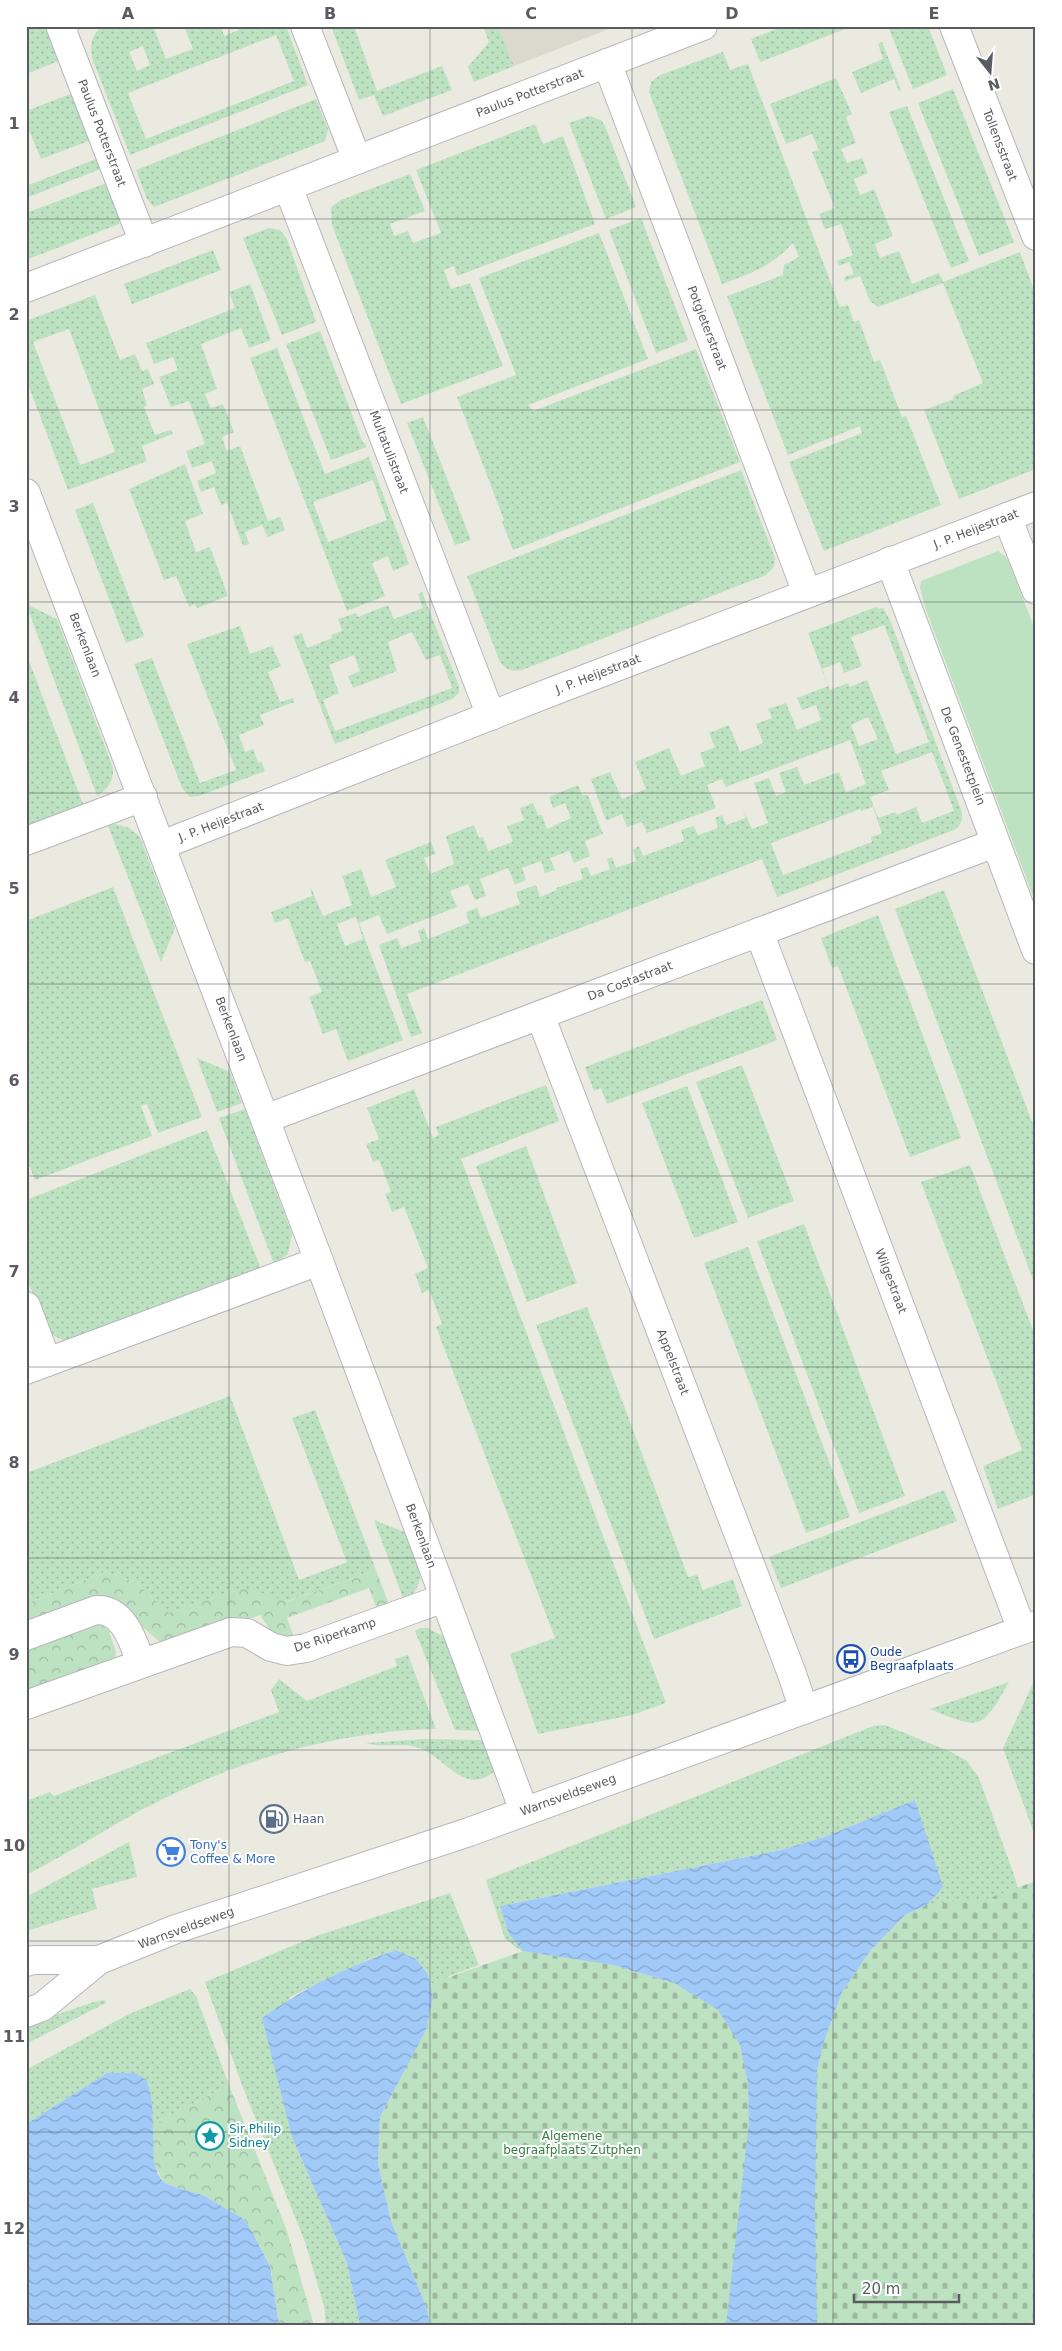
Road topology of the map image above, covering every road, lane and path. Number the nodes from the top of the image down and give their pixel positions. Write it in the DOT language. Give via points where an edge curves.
graph roads {
  1 [pos="64,26"];
  2 [pos="305,26"];
  3 [pos="703,26"];
  4 [pos="954,26"];
  5 [pos="607,64"];
  6 [pos="357,160"];
  7 [pos="288,187"];
  8 [pos="1036,236"];
  9 [pos="144,243"];
  10 [pos="26,288"];
  11 [pos="26,494"];
  12 [pos="1036,506"];
  13 [pos="1008,517"];
  14 [pos="890,561"];
  15 [pos="1036,590"];
  16 [pos="807,593"];
  17 [pos="491,716"];
  18 [pos="143,797"];
  19 [pos="26,841"];
  20 [pos="995,843"];
  21 [pos="162,845"];
  22 [pos="759,932"];
  23 [pos="1036,950"];
  24 [pos="540,1015"];
  25 [pos="265,1119"];
  26 [pos="320,1261"];
  27 [pos="26,1306"];
  28 [pos="37,1366"];
  29 [pos="444,1598"];
  30 [pos="1029,1627"];
  31 [pos="26,1636"];
  32 [pos="141,1663"];
  33 [pos="26,1705"];
  34 [pos="804,1710"];
  35 [pos="524,1811"];
  36 [pos="99,1960"];
  37 [pos="26,1962"];
  38 [pos="26,2013"];
  1 -- 9 [label="street, Paulus Potterstraat" via="61,28"];
  2 -- 6 [label="street"];
  3 -- 5 [label="street, Paulus Potterstraat"];
  4 -- 8 [label="street, Tollensstraat"];
  5 -- 6 [label="street, Paulus Potterstraat"];
  5 -- 16 [label="street, Potgieterstraat"];
  6 -- 7 [label="street, Paulus Potterstraat"];
  7 -- 9 [label="street, Paulus Potterstraat"];
  7 -- 17 [label="street, Multatulistraat"];
  9 -- 10 [label="street, Paulus Potterstraat"];
  11 -- 18 [label="street, Berkenlaan"];
  12 -- 13 [label="street, J. P. Heijestraat"];
  13 -- 14 [label="street, J. P. Heijestraat"];
  13 -- 15 [label="street"];
  14 -- 16 [label="street, J. P. Heijestraat"];
  14 -- 20 [label="street, De Genestetplein"];
  16 -- 17 [label="street, J. P. Heijestraat"];
  17 -- 21 [label="street, J. P. Heijestraat"];
  18 -- 19 [label="street"];
  18 -- 21 [label="street, Berkenlaan"];
  20 -- 22 [label="street, Da Costastraat"];
  20 -- 23 [label="street, De Genestetplein"];
  21 -- 25 [label="street, Berkenlaan"];
  22 -- 24 [label="street, Da Costastraat"];
  22 -- 30 [label="street, Wilgestraat"];
  24 -- 25 [label="street, Da Costastraat"];
  24 -- 34 [label="street, Appelstraat"];
  25 -- 26 [label="street, Berkenlaan"];
  26 -- 28 [label="street"];
  26 -- 29 [label="street, Berkenlaan"];
  27 -- 28 [label="street"];
  29 -- 32 [label="street, De Riperkamp" via="306,1648 287,1651 271,1647 246,1633 231,1632"];
  29 -- 35 [label="street, Berkenlaan"];
  30 -- 34 [label="street, Warnsveldseweg"];
  31 -- 32 [label="street" via="96,1610 105,1610 113,1613 129,1631"];
  32 -- 33 [label="street, De Riperkamp"];
  34 -- 35 [label="street, Warnsveldseweg"];
  35 -- 36 [label="street, Warnsveldseweg" via="176,1929"];
  36 -- 37 [label="street, Warnsveldseweg"];
  36 -- 38 [label="street, Warnsveldseweg" via="42,2007"];
}
